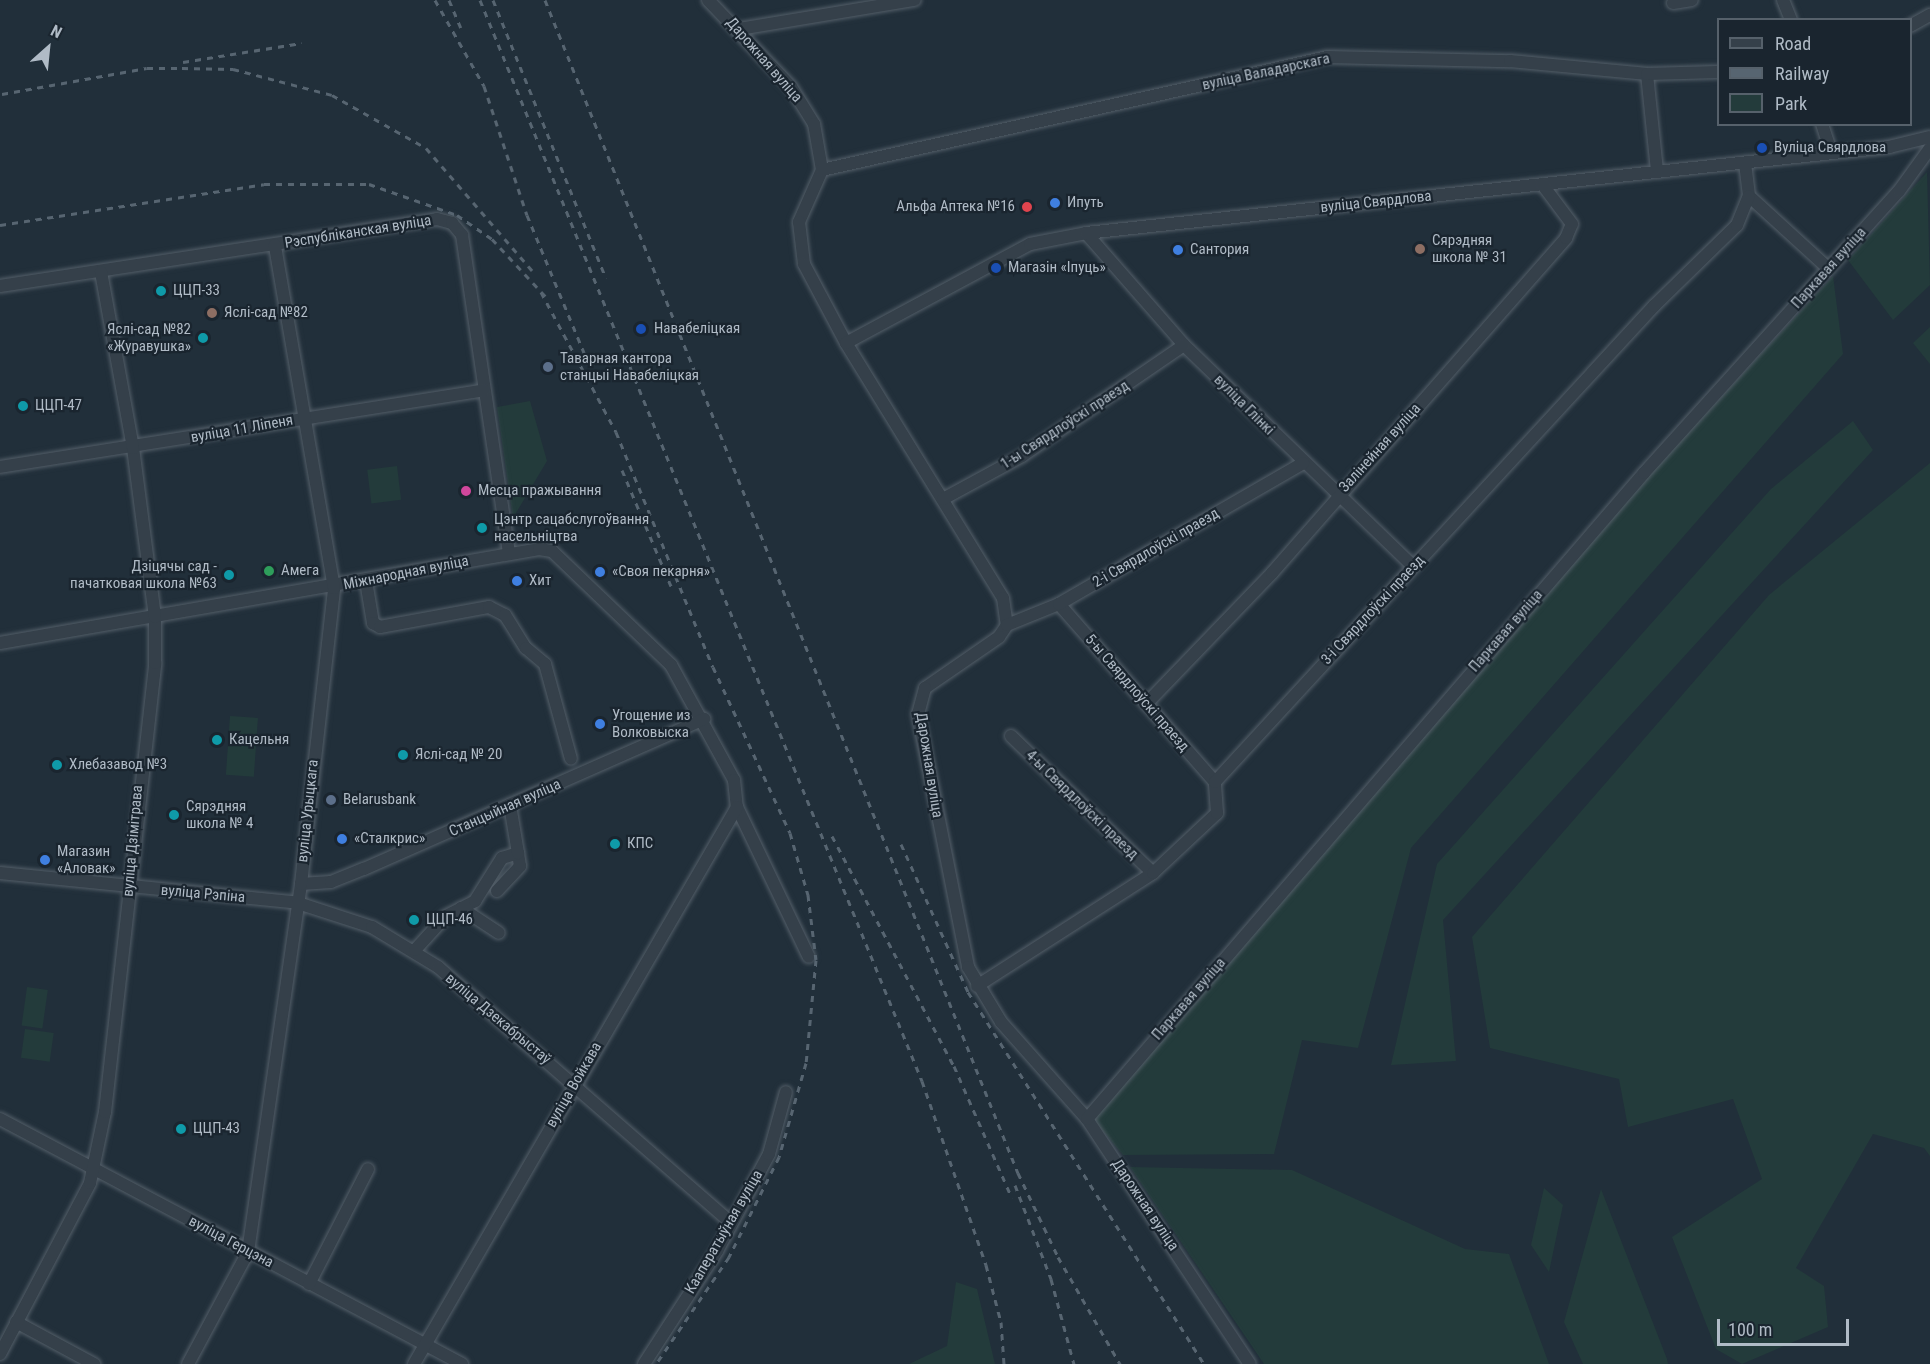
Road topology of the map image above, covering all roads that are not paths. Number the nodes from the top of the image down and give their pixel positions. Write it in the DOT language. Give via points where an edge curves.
graph roads {
  1 [pos="708,0"];
  2 [pos="915,0"];
  3 [pos="1692,0"];
  4 [pos="1783,0"];
  5 [pos="1673,3"];
  6 [pos="1930,15"];
  7 [pos="1790,18"];
  8 [pos="1912,25"];
  9 [pos="739,29"];
  10 [pos="1717,72"];
  11 [pos="1647,74"];
  12 [pos="1823,126"];
  13 [pos="1930,136"];
  14 [pos="1930,148"];
  15 [pos="1832,152"];
  16 [pos="1745,163"];
  17 [pos="822,170"];
  18 [pos="1657,170"];
  19 [pos="1542,184"];
  20 [pos="1749,196"];
  21 [pos="1086,233"];
  22 [pos="275,245"];
  23 [pos="1829,269"];
  24 [pos="101,272"];
  25 [pos="0,286"];
  26 [pos="846,343"];
  27 [pos="1184,345"];
  28 [pos="484,390"];
  29 [pos="308,418"];
  30 [pos="133,448"];
  31 [pos="1302,463"];
  32 [pos="0,467"];
  33 [pos="1336,497"];
  34 [pos="943,499"];
  35 [pos="510,554"];
  36 [pos="1413,566"];
  37 [pos="366,581"];
  38 [pos="334,588"];
  39 [pos="1059,604"];
  40 [pos="155,617"];
  41 [pos="1007,624"];
  42 [pos="0,643"];
  43 [pos="1146,704"];
  44 [pos="704,719"];
  45 [pos="1011,736"];
  46 [pos="571,759"];
  47 [pos="1215,782"];
  48 [pos="510,805"];
  49 [pos="737,807"];
  50 [pos="518,852"];
  51 [pos="0,873"];
  52 [pos="1153,873"];
  53 [pos="301,884"];
  54 [pos="130,887"];
  55 [pos="497,891"];
  56 [pos="298,903"];
  57 [pos="461,908"];
  58 [pos="499,933"];
  59 [pos="414,950"];
  60 [pos="809,957"];
  61 [pos="976,986"];
  62 [pos="576,1084"];
  63 [pos="786,1092"];
  64 [pos="0,1119"];
  65 [pos="1087,1119"];
  66 [pos="93,1169"];
  67 [pos="368,1169"];
  68 [pos="729,1221"];
  69 [pos="248,1252"];
  70 [pos="309,1284"];
  71 [pos="16,1322"];
  72 [pos="424,1344"];
  73 [pos="0,1354"];
  74 [pos="94,1364"];
  75 [pos="189,1364"];
  76 [pos="414,1364"];
  77 [pos="462,1364"];
  78 [pos="644,1364"];
  79 [pos="1250,1364"];
  1 -- 9 [label="street, Дарожная вуліца"];
  2 -- 9 [label="street"];
  3 -- 5 [label="street"];
  4 -- 7 [label="street"];
  6 -- 8 [label="street"];
  9 -- 17 [label="street, Дарожная вуліца" via="801,100 814,124"];
  10 -- 11 [label="street, вуліца Валадарскага"];
  11 -- 17 [label="street, вуліца Валадарскага" via="1510,61 1327,57"];
  11 -- 18 [label="street"];
  12 -- 15 [label="street"];
  13 -- 15 [label="street, вуліца Свярдлова"];
  14 -- 23 [label="street, Паркавая вуліца"];
  15 -- 16 [label="street, вуліца Свярдлова"];
  16 -- 18 [label="street, вуліца Свярдлова"];
  16 -- 20 [label="street"];
  17 -- 26 [label="street" via="797,237 804,264"];
  18 -- 19 [label="street, вуліца Свярдлова"];
  19 -- 21 [label="street, вуліца Свярдлова"];
  19 -- 33 [label="street, Залінейная вуліца" via="1572,224 1570,232"];
  20 -- 23 [label="street"];
  20 -- 36 [label="street, 3-і Свярдлоўскі праезд" via="1737,225 1654,306"];
  21 -- 26 [label="street, вуліца Свярдлова" via="1030,244"];
  21 -- 27 [label="street, вуліца Глінкі"];
  22 -- 24 [label="street, Рэспубліканская вуліца"];
  22 -- 28 [label="street, Рэспубліканская вуліца" via="437,219 452,223 462,235"];
  22 -- 29 [label="street, вуліца Урыцкага"];
  23 -- 65 [label="street, Паркавая вуліца" via="1472,669"];
  24 -- 25 [label="street, Рэспубліканская вуліца"];
  24 -- 30 [label="street, вуліца Дзімітрава"];
  26 -- 34 [label="street"];
  27 -- 31 [label="street, вуліца Глінкі"];
  27 -- 34 [label="street, 1-ы Свярдлоўскі праезд" via="1022,456"];
  28 -- 29 [label="street, вуліца 11 Ліпеня"];
  28 -- 35 [label="street, Рэспубліканская вуліца"];
  29 -- 30 [label="street, вуліца 11 Ліпеня"];
  29 -- 38 [label="street, вуліца Урыцкага"];
  30 -- 32 [label="street, вуліца 11 Ліпеня"];
  30 -- 40 [label="street, вуліца Дзімітрава"];
  31 -- 33 [label="street, вуліца Глінкі"];
  31 -- 39 [label="street, 2-і Свярдлоўскі праезд"];
  33 -- 36 [label="street, вуліца Глінкі"];
  33 -- 43 [label="street, Залінейная вуліца"];
  34 -- 41 [label="street" via="1003,598"];
  35 -- 37 [label="street, Міжнародная вуліца"];
  35 -- 44 [label="street, Міжнародная вуліца" via="552,551 671,665"];
  36 -- 47 [label="street, 3-і Свярдлоўскі праезд"];
  37 -- 38 [label="street, Міжнародная вуліца"];
  37 -- 46 [label="street" via="373,623 380,627 489,608 505,615 526,648 545,664"];
  38 -- 40 [label="street, Міжнародная вуліца"];
  38 -- 53 [label="street, вуліца Урыцкага"];
  39 -- 41 [label="street, 2-і Свярдлоўскі праезд"];
  39 -- 43 [label="street, 5-ы Свярдлоўскі праезд"];
  40 -- 42 [label="street, Міжнародная вуліца"];
  40 -- 54 [label="street, вуліца Дзімітрава" via="155,663"];
  41 -- 61 [label="street, Дарожная вуліца" via="999,636 925,688 918,714 960,940"];
  43 -- 47 [label="street, 5-ы Свярдлоўскі праезд"];
  44 -- 48 [label="street, Станцыйная вуліца"];
  44 -- 49 [label="street, Міжнародная вуліца" via="734,780"];
  45 -- 52 [label="street, 4-ы Свярдлоўскі праезд"];
  47 -- 52 [label="street" via="1217,813"];
  48 -- 50 [label="street"];
  48 -- 53 [label="street, Станцыйная вуліца" via="331,882"];
  49 -- 60 [label="street, Міжнародная вуліца"];
  49 -- 62 [label="street, вуліца Войкава"];
  50 -- 55 [label="street" via="520,866"];
  50 -- 57 [label="street" via="502,858 475,901"];
  51 -- 54 [label="street, вуліца Рэпіна"];
  52 -- 61 [label="street"];
  53 -- 56 [label="street, вуліца Урыцкага"];
  54 -- 56 [label="street, вуліца Рэпіна"];
  54 -- 66 [label="street, вуліца Дзімітрава"];
  56 -- 59 [label="street, вуліца Дзекабрыстаў" via="372,927"];
  56 -- 69 [label="street, вуліца Урыцкага"];
  57 -- 58 [label="street"];
  57 -- 59 [label="street" via="446,916"];
  59 -- 62 [label="street, вуліца Дзекабрыстаў"];
  61 -- 65 [label="street, Дарожная вуліца" via="1001,1022"];
  62 -- 68 [label="street, вуліца Дзекабрыстаў"];
  62 -- 72 [label="street, вуліца Войкава"];
  63 -- 68 [label="street, Кааператыўная вуліца" via="770,1154"];
  64 -- 66 [label="street, вуліца Герцэна"];
  65 -- 79 [label="street, Дарожная вуліца"];
  66 -- 69 [label="street, вуліца Герцэна"];
  66 -- 71 [label="street, вуліца Дзімітрава"];
  67 -- 70 [label="street"];
  68 -- 78 [label="street, Кааператыўная вуліца" via="717,1251"];
  69 -- 70 [label="street, вуліца Герцэна"];
  69 -- 75 [label="street, вуліца Урыцкага"];
  70 -- 72 [label="street, вуліца Герцэна"];
  71 -- 73 [label="street, вуліца Дзімітрава"];
  71 -- 74 [label="street"];
  72 -- 76 [label="street, вуліца Войкава"];
  72 -- 77 [label="street, вуліца Герцэна"];
}
